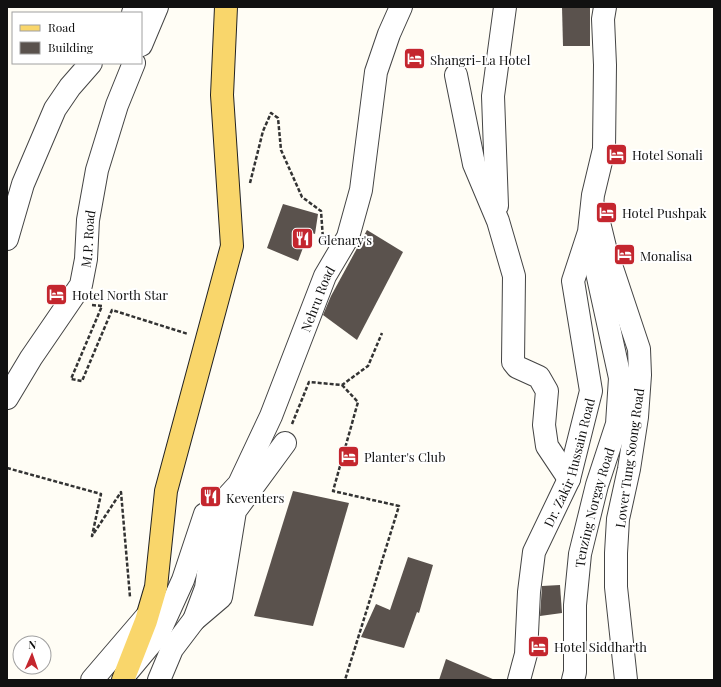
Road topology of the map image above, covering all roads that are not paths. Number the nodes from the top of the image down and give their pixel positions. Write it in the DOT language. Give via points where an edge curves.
graph roads {
  1 [pos="157,7"];
  2 [pos="226,7"];
  3 [pos="401,7"];
  4 [pos="505,7"];
  5 [pos="605,7"];
  6 [pos="142,43"];
  7 [pos="90,64"];
  8 [pos="126,64"];
  9 [pos="134,64"];
  10 [pos="456,75"];
  11 [pos="125,85"];
  12 [pos="593,195"];
  13 [pos="498,221"];
  14 [pos="589,232"];
  15 [pos="7,239"];
  16 [pos="7,398"];
  17 [pos="285,443"];
  18 [pos="569,479"];
  19 [pos="217,508"];
  20 [pos="148,616"];
  21 [pos="194,620"];
  22 [pos="122,679"];
  23 [pos="92,680"];
  24 [pos="159,680"];
  25 [pos="519,680"];
  26 [pos="572,680"];
  27 [pos="626,680"];
  1 -- 6 [label="street"];
  2 -- 20 [label="main road" via="222,95 232,246 166,491 156,587"];
  3 -- 19 [label="street, Nehru Road" via="376,72 361,190 348,237 325,276 270,416 239,484"];
  4 -- 13 [label="street" via="493,96"];
  5 -- 12 [label="street, Dr. Zakir Hussain Road" via="604,149"];
  7 -- 15 [label="street" via="55,109 23,184"];
  8 -- 11 [label="street"];
  9 -- 11 [label="street, M.P. Road"];
  10 -- 13 [label="street" via="474,164"];
  11 -- 16 [label="street, M.P. Road" via="97,170 88,220 86,259 81,285"];
  12 -- 14 [label="street, Dr. Zakir Hussain Road"];
  12 -- 27 [label="street, Lower Tung Soong Road" via="605,247 639,349 637,417 618,519 616,553 616,587"];
  13 -- 18 [label="street" via="514,276 513,362 517,367 539,377 547,391 544,425 547,446"];
  14 -- 18 [label="street, Dr. Zakir Hussain Road" via="574,281 591,391"];
  14 -- 26 [label="street, Tenzing Norgay Road" via="609,336 620,378 616,424 597,485 580,554 575,605 575,672"];
  17 -- 21 [label="street" via="235,511 221,597"];
  18 -- 25 [label="street, Dr. Zakir Hussain Road" via="534,552 526,654"];
  19 -- 21 [label="street" via="206,588"];
  19 -- 22 [label="street, Nehru Road" via="205,514 183,580 158,635"];
  20 -- 22 [label="main road"];
  20 -- 23 [label="street"];
  21 -- 24 [label="street" via="172,649"];
}
